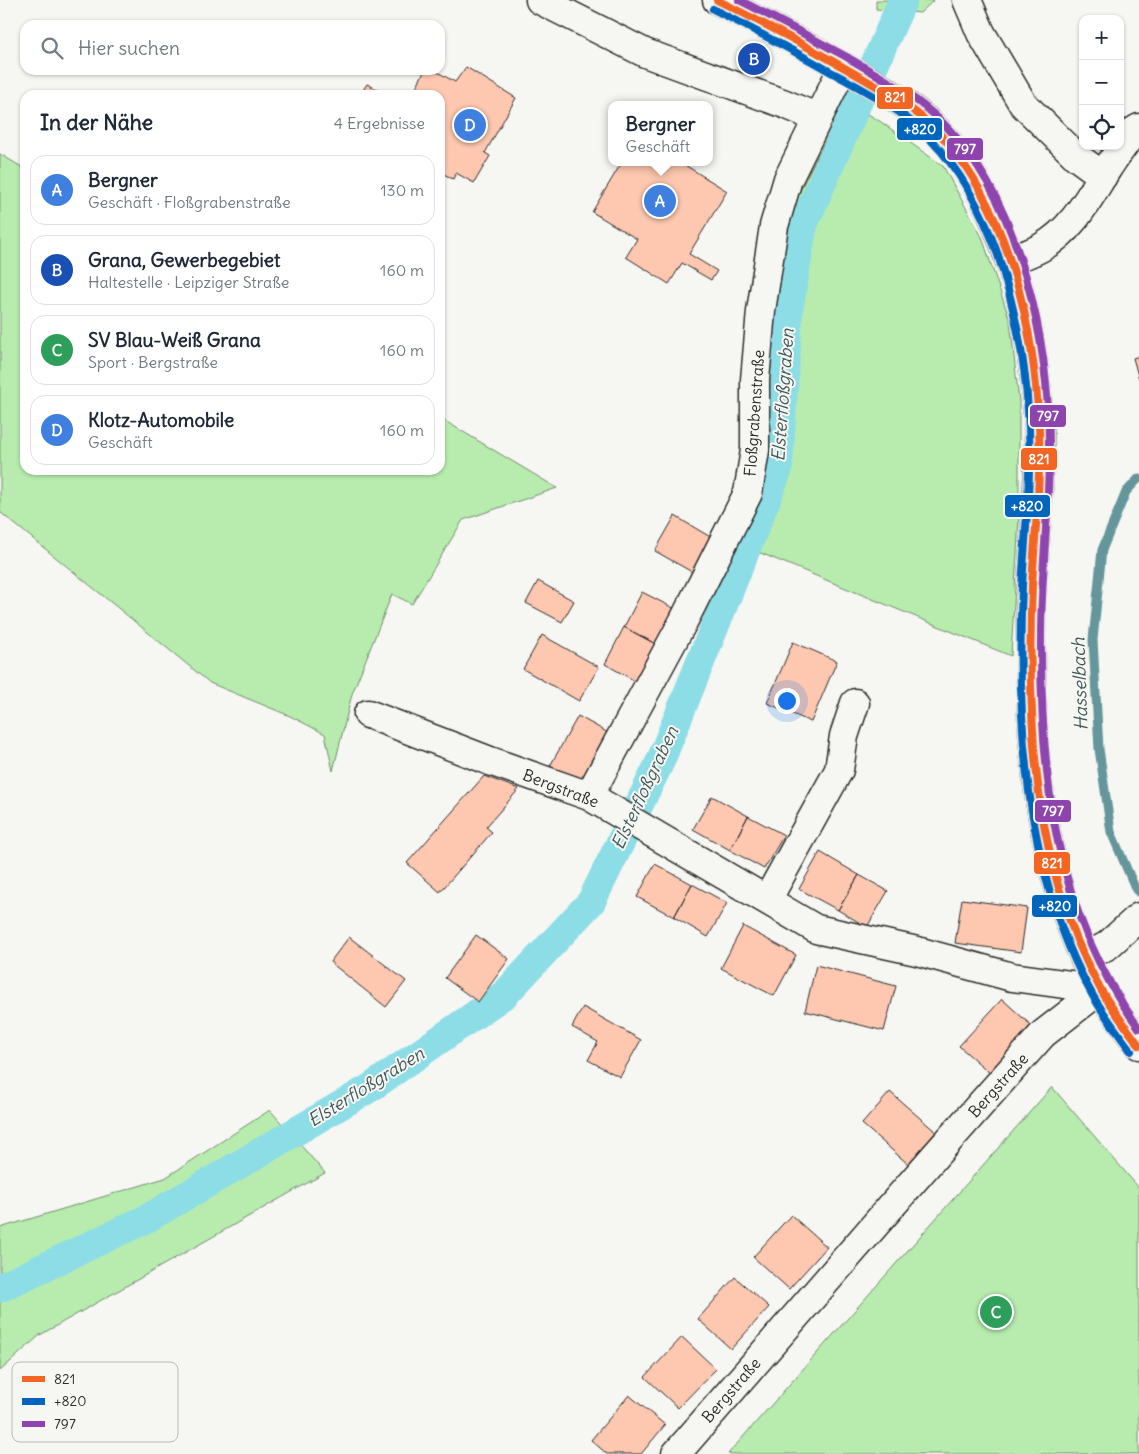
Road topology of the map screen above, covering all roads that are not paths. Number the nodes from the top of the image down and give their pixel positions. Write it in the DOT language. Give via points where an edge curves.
graph roads {
  1 [pos="540,0"];
  2 [pos="718,0"];
  3 [pos="967,0"];
  4 [pos="849,70"];
  5 [pos="818,118"];
  6 [pos="1139,128"];
  7 [pos="1103,176"];
  8 [pos="1010,260"];
  9 [pos="854,703"];
  10 [pos="368,714"];
  11 [pos="589,796"];
  12 [pos="767,900"];
  13 [pos="1139,917"];
  14 [pos="1085,958"];
  15 [pos="1101,989"];
  16 [pos="1139,1045"];
  17 [pos="676,1454"];
  1 -- 5 [label="street" via="645,53"];
  2 -- 4 [label="street"];
  3 -- 7 [label="street" via="980,33 1023,104 1077,157"];
  4 -- 5 [label="street, Floßgrabenstraße"];
  4 -- 8 [label="street" via="918,114 955,152 986,201"];
  5 -- 11 [label="street, Floßgrabenstraße" via="788,179 774,226 761,312 755,380 755,450 748,493"];
  6 -- 7 [label="street"];
  7 -- 8 [label="street" via="1081,211 1054,238 1042,247"];
  8 -- 14 [label="street" via="1028,334 1039,426 1031,609 1035,750 1049,845 1072,927"];
  9 -- 12 [label="street" via="844,736 839,770"];
  10 -- 11 [label="street, Bergstraße"];
  11 -- 12 [label="street, Bergstraße"];
  12 -- 15 [label="street, Bergstraße" via="816,929 917,951 1012,977"];
  13 -- 14 [label="street" via="1108,945"];
  14 -- 15 [label="street"];
  15 -- 16 [label="street"];
  15 -- 17 [label="street, Bergstraße" via="1043,1034"];
}
